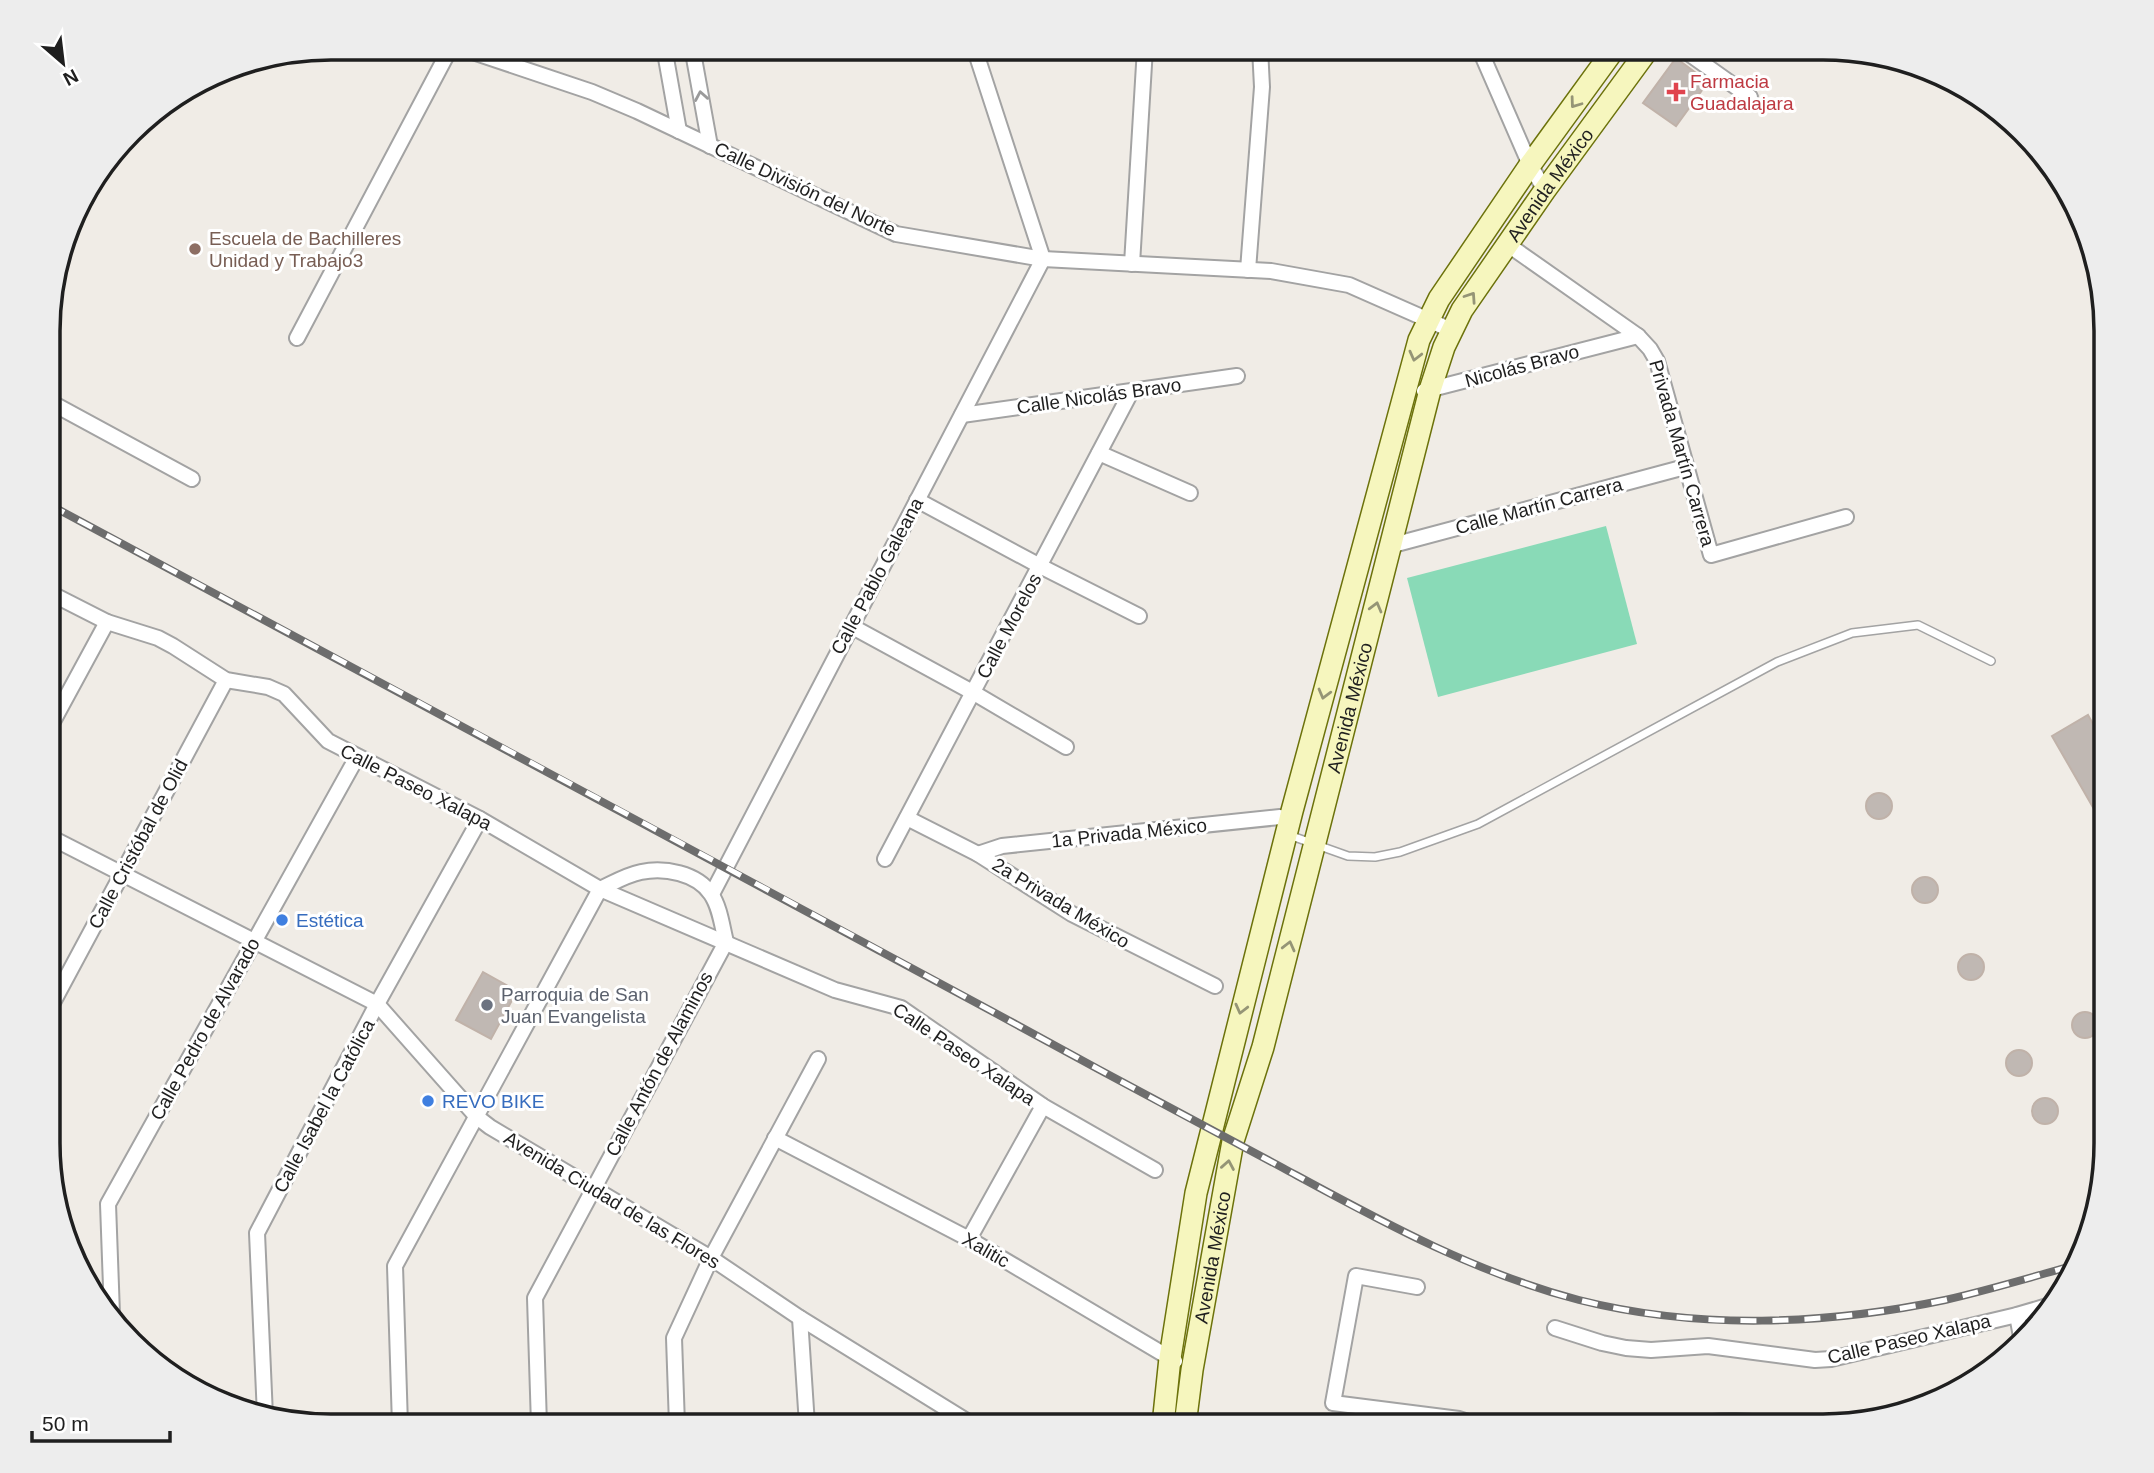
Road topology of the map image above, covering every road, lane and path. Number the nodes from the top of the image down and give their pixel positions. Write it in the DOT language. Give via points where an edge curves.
graph roads {
  1 [pos="444,60"];
  2 [pos="497,60"];
  3 [pos="666,60"];
  4 [pos="694,60"];
  5 [pos="978,60"];
  6 [pos="1144,60"];
  7 [pos="1261,60"];
  8 [pos="1484,60"];
  9 [pos="1598,60"];
  10 [pos="1640,60"];
  11 [pos="1698,60"];
  12 [pos="1750,97"];
  13 [pos="679,131"];
  14 [pos="710,146"];
  15 [pos="1530,165"];
  16 [pos="1545,190"];
  17 [pos="1507,244"];
  18 [pos="1043,259"];
  19 [pos="1132,264"];
  20 [pos="1248,270"];
  21 [pos="1428,320"];
  22 [pos="1451,330"];
  23 [pos="1638,336"];
  24 [pos="297,338"];
  25 [pos="1237,376"];
  26 [pos="1430,390"];
  27 [pos="1131,392"];
  28 [pos="1405,394"];
  29 [pos="60,408"];
  30 [pos="962,415"];
  31 [pos="1099,453"];
  32 [pos="1685,467"];
  33 [pos="191,480"];
  34 [pos="1190,493"];
  35 [pos="917,500"];
  36 [pos="1846,517"];
  37 [pos="1393,545"];
  38 [pos="1040,566"];
  39 [pos="60,598"];
  40 [pos="1139,616"];
  41 [pos="107,622"];
  42 [pos="851,626"];
  43 [pos="1991,661"];
  44 [pos="226,680"];
  45 [pos="974,693"];
  46 [pos="60,709"];
  47 [pos="1066,747"];
  48 [pos="356,757"];
  49 [pos="907,818"];
  50 [pos="480,819"];
  51 [pos="1283,825"];
  52 [pos="60,842"];
  53 [pos="1316,844"];
  54 [pos="978,854"];
  55 [pos="885,859"];
  56 [pos="123,873"];
  57 [pos="600,889"];
  58 [pos="712,894"];
  59 [pos="254,941"];
  60 [pos="726,942"];
  61 [pos="1215,986"];
  62 [pos="60,990"];
  63 [pos="377,1004"];
  64 [pos="1234,1037"];
  65 [pos="1263,1047"];
  66 [pos="818,1059"];
  67 [pos="1042,1106"];
  68 [pos="477,1117"];
  69 [pos="775,1138"];
  70 [pos="1155,1170"];
  71 [pos="592,1188"];
  72 [pos="969,1239"];
  73 [pos="711,1258"];
  74 [pos="1417,1287"];
  75 [pos="112,1303"];
  76 [pos="2038,1309"];
  77 [pos="2017,1315"];
  78 [pos="800,1318"];
  79 [pos="1555,1328"];
  80 [pos="2020,1329"];
  81 [pos="1170,1358"];
  82 [pos="1192,1370"];
  83 [pos="265,1405"];
  84 [pos="400,1414"];
  85 [pos="539,1414"];
  86 [pos="677,1414"];
  87 [pos="806,1414"];
  88 [pos="955,1414"];
  89 [pos="1164,1414"];
  90 [pos="1186,1414"];
  91 [pos="1420,1414"];
  1 -- 24 [label="street"];
  2 -- 13 [label="street, Calle División del Norte" via="592,92"];
  3 -- 13 [label="street"];
  14 -- 4 [label="street, one-way"];
  5 -- 18 [label="street"];
  6 -- 19 [label="street"];
  7 -- 20 [label="street"];
  8 -- 15 [label="street"];
  9 -- 15 [label="main road, Avenida México, one-way"];
  10 -- 16 [label="main road, Avenida México"];
  11 -- 12 [label="street"];
  13 -- 14 [label="street, Calle División del Norte"];
  14 -- 18 [label="street, Calle División del Norte" via="896,234"];
  15 -- 16 [label="street"];
  15 -- 21 [label="main road, Avenida México"];
  16 -- 17 [label="main road, Avenida México"];
  22 -- 17 [label="main road, Avenida México, one-way"];
  17 -- 23 [label="street, Privada Martín Carrera"];
  18 -- 19 [label="street, Calle División del Norte"];
  18 -- 30 [label="street, Calle Pablo Galeana"];
  19 -- 20 [label="street, Calle División del Norte"];
  20 -- 21 [label="street, Calle División del Norte" via="1349,285"];
  21 -- 22 [label="street, Calle División del Norte"];
  21 -- 28 [label="main road, Avenida México, one-way"];
  22 -- 26 [label="main road, Avenida México"];
  23 -- 26 [label="street, Nicolás Bravo"];
  23 -- 32 [label="street, Privada Martín Carrera" via="1657,361"];
  25 -- 27 [label="street, Calle Nicolás Bravo"];
  26 -- 28 [label="street, Nicolás Bravo"];
  26 -- 37 [label="main road, Avenida México"];
  27 -- 30 [label="street, Calle Nicolás Bravo"];
  27 -- 31 [label="street, Calle Morelos"];
  28 -- 51 [label="main road, Avenida México, one-way"];
  29 -- 33 [label="street"];
  30 -- 35 [label="street, Calle Pablo Galeana"];
  31 -- 34 [label="street"];
  31 -- 38 [label="street, Calle Morelos"];
  32 -- 36 [label="street, Privada Martín Carrera" via="1711,555"];
  32 -- 37 [label="street, Calle Martín Carrera"];
  35 -- 38 [label="street"];
  35 -- 42 [label="street, Calle Pablo Galeana"];
  53 -- 37 [label="main road, Avenida México, one-way"];
  38 -- 40 [label="street"];
  38 -- 45 [label="street, Calle Morelos"];
  39 -- 41 [label="street, Calle Paseo Xalapa"];
  41 -- 44 [label="street, Calle Paseo Xalapa" via="158,638"];
  41 -- 46 [label="street"];
  42 -- 45 [label="street"];
  42 -- 58 [label="street, Calle Pablo Galeana"];
  43 -- 53 [label="lane" via="1918,625 1852,633 1777,662 1478,824 1375,857 1348,856"];
  44 -- 48 [label="street, Calle Paseo Xalapa" via="284,694 323,736"];
  44 -- 56 [label="street, Calle Cristóbal de Olid"];
  45 -- 47 [label="street"];
  45 -- 49 [label="street, Calle Morelos"];
  48 -- 50 [label="street, Calle Paseo Xalapa"];
  48 -- 59 [label="street, Calle Pedro de Alvarado"];
  49 -- 54 [label="street, 2a Privada México"];
  49 -- 55 [label="street, Calle Morelos"];
  50 -- 57 [label="street, Calle Paseo Xalapa"];
  50 -- 63 [label="street, Calle Isabel la Católica"];
  51 -- 53 [label="lane"];
  51 -- 54 [label="street, 1a Privada México" via="1002,846"];
  51 -- 64 [label="main road, Avenida México, one-way"];
  52 -- 56 [label="street, Avenida Ciudad de las Flores"];
  65 -- 53 [label="main road, Avenida México, one-way"];
  54 -- 61 [label="street, 2a Privada México" via="1072,914"];
  56 -- 59 [label="street, Avenida Ciudad de las Flores"];
  56 -- 62 [label="street, Calle Cristóbal de Olid"];
  57 -- 58 [label="street" via="659,870 684,874"];
  57 -- 60 [label="street, Calle Paseo Xalapa"];
  57 -- 68 [label="street"];
  58 -- 60 [label="street"];
  59 -- 63 [label="street, Avenida Ciudad de las Flores"];
  59 -- 75 [label="street, Calle Pedro de Alvarado" via="108,1204"];
  60 -- 67 [label="street, Calle Paseo Xalapa" via="835,990 901,1008"];
  60 -- 71 [label="street, Calle Antón de Alaminos"];
  63 -- 68 [label="street, Avenida Ciudad de las Flores"];
  63 -- 83 [label="street, Calle Isabel la Católica" via="257,1233"];
  64 -- 65 [label="main road"];
  64 -- 81 [label="main road, Avenida México" via="1196,1193"];
  82 -- 65 [label="main road, Avenida México, one-way" via="1233,1141"];
  66 -- 69 [label="street"];
  67 -- 70 [label="street, Calle Paseo Xalapa"];
  67 -- 72 [label="street"];
  68 -- 71 [label="street, Avenida Ciudad de las Flores"];
  68 -- 84 [label="street" via="395,1266"];
  69 -- 72 [label="street, Xalitic"];
  69 -- 73 [label="street"];
  71 -- 73 [label="street, Avenida Ciudad de las Flores"];
  71 -- 85 [label="street, Calle Antón de Alaminos" via="535,1298"];
  72 -- 81 [label="street, Xalitic"];
  73 -- 78 [label="street, Avenida Ciudad de las Flores"];
  73 -- 86 [label="street" via="674,1338"];
  74 -- 91 [label="street" via="1356,1276 1334,1403"];
  76 -- 77 [label="street, Calle Paseo Xalapa"];
  77 -- 79 [label="street, Calle Paseo Xalapa" via="1815,1360 1708,1346 1626,1348"];
  77 -- 80 [label="street"];
  78 -- 87 [label="street"];
  78 -- 88 [label="street, Avenida Ciudad de las Flores"];
  81 -- 82 [label="street, Xalitic"];
  81 -- 89 [label="main road, Avenida México"];
  82 -- 90 [label="main road, Avenida México"];
}
